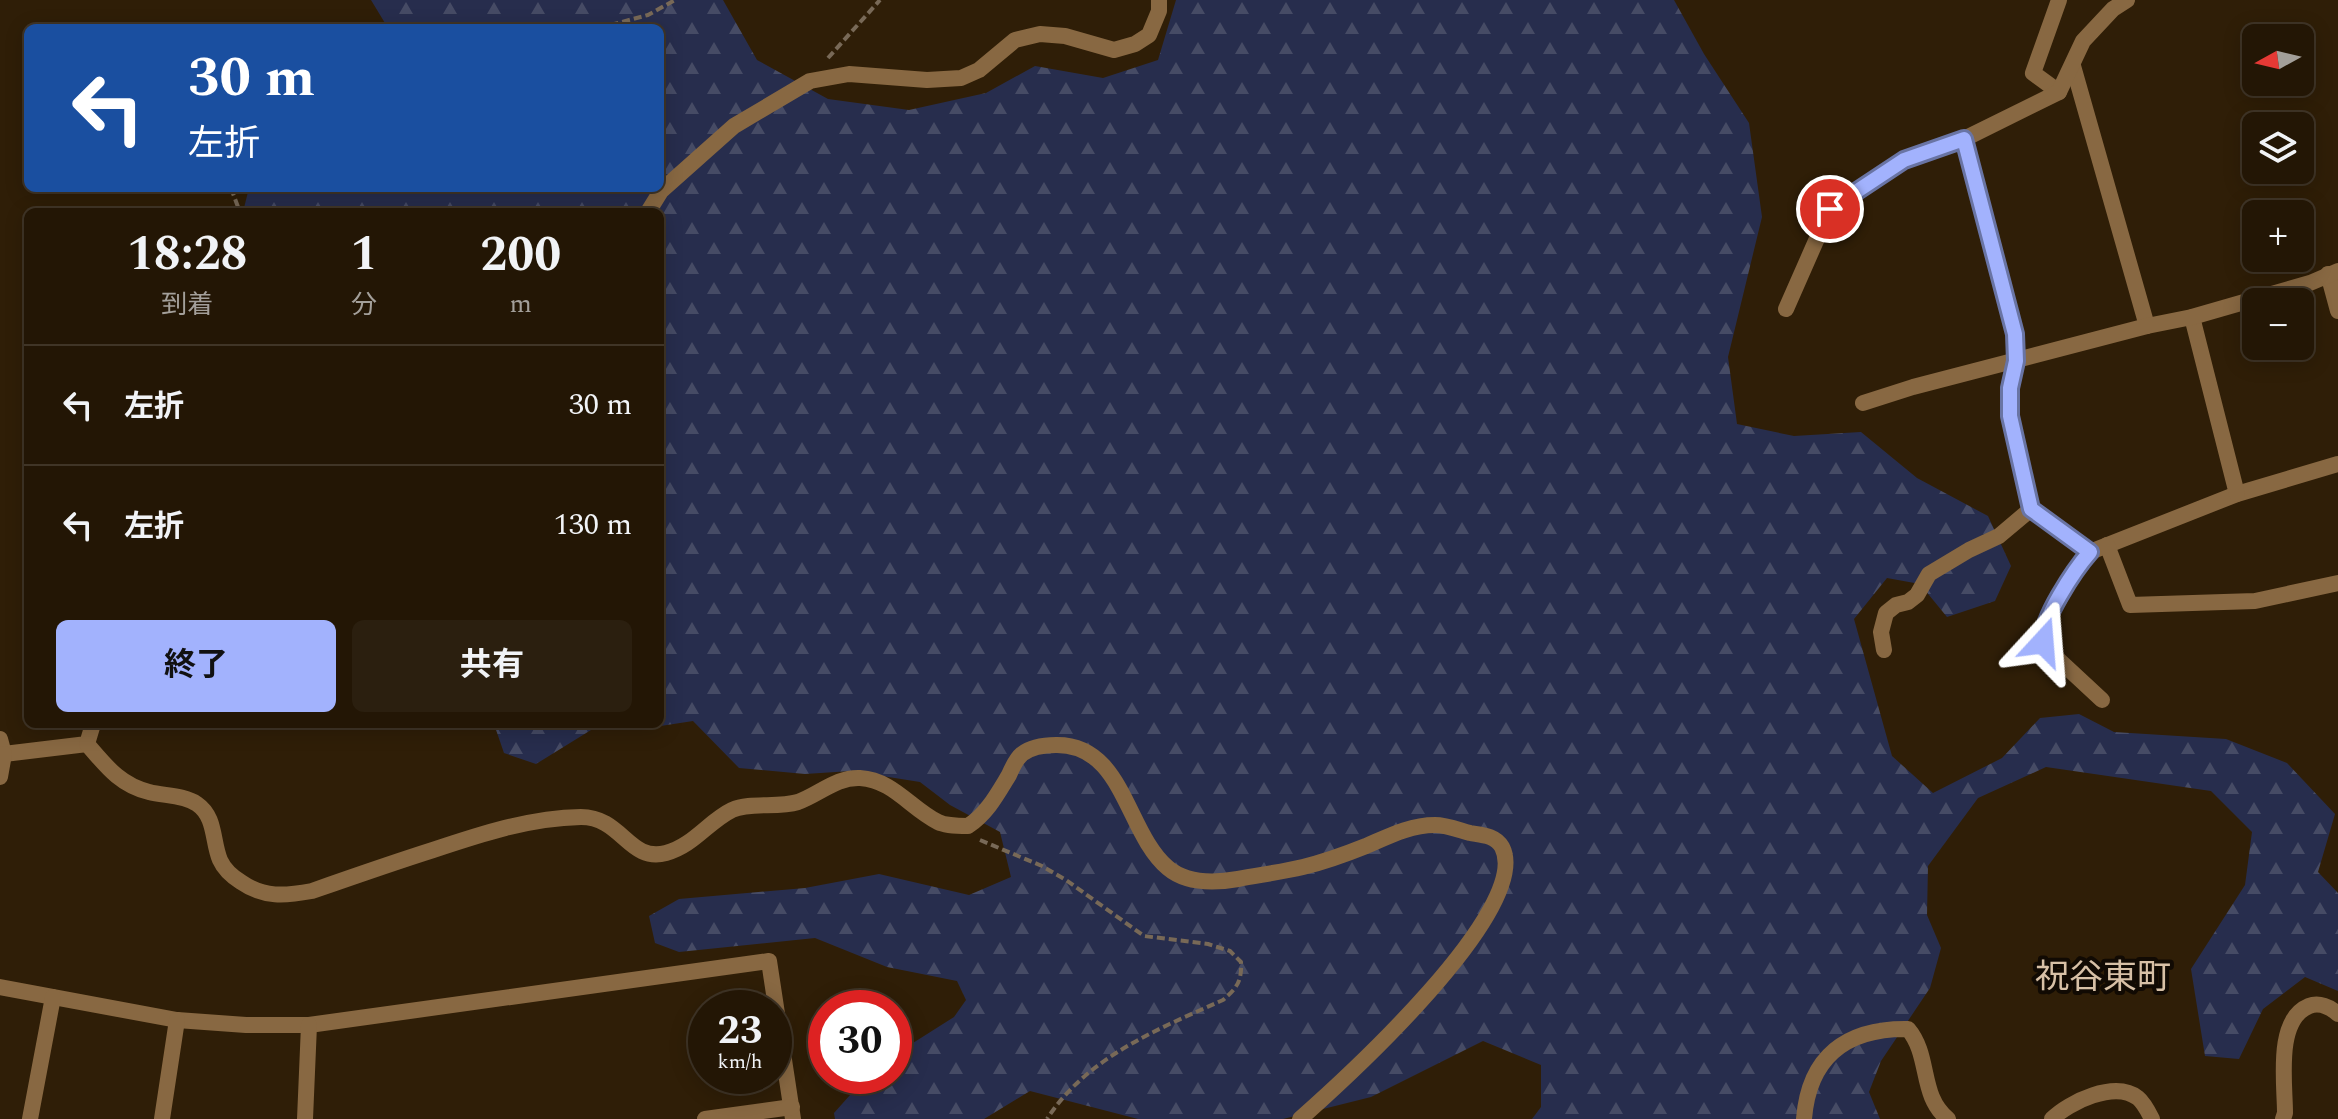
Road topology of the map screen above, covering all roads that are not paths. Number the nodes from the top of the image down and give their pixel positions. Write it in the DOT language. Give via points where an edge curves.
graph roads {
  1 [pos="1159,0"];
  2 [pos="2059,0"];
  3 [pos="2127,0"];
  4 [pos="2073,66"];
  5 [pos="2059,92"];
  6 [pos="1964,139"];
  7 [pos="664,188"];
  8 [pos="2333,272"];
  9 [pos="1786,309"];
  10 [pos="2338,311"];
  11 [pos="2192,317"];
  12 [pos="2147,326"];
  13 [pos="2016,361"];
  14 [pos="1863,403"];
  15 [pos="2338,464"];
  16 [pos="2237,494"];
  17 [pos="2031,509"];
  18 [pos="2107,545"];
  19 [pos="2090,552"];
  20 [pos="2338,583"];
  21 [pos="1884,650"];
  22 [pos="2102,700"];
  23 [pos="92,728"];
  24 [pos="87,744"];
  25 [pos="2,746"];
  26 [pos="0,777"];
  27 [pos="0,987"];
  28 [pos="53,997"];
  29 [pos="2338,1014"];
  30 [pos="177,1020"];
  31 [pos="309,1025"];
  32 [pos="792,1113"];
  33 [pos="30,1119"];
  34 [pos="162,1119"];
  35 [pos="305,1119"];
  36 [pos="705,1119"];
  37 [pos="1300,1119"];
  38 [pos="1804,1119"];
  39 [pos="1948,1119"];
  40 [pos="2052,1119"];
  41 [pos="2152,1119"];
  42 [pos="2283,1119"];
  1 -- 7 [label="street" via="1149,35 1114,50 1040,34 1015,40 961,78 849,74 810,81 734,126"];
  2 -- 5 [label="street" via="2033,73"];
  3 -- 4 [label="street" via="2083,41"];
  4 -- 5 [label="street"];
  4 -- 12 [label="street"];
  5 -- 6 [label="street"];
  6 -- 9 [label="street" via="1904,160 1830,209"];
  6 -- 13 [label="street" via="2015,334"];
  8 -- 10 [label="street"];
  8 -- 11 [label="street"];
  11 -- 12 [label="street"];
  11 -- 16 [label="street"];
  12 -- 13 [label="street"];
  13 -- 14 [label="street"];
  13 -- 17 [label="street" via="2010,416"];
  15 -- 16 [label="street"];
  16 -- 18 [label="street"];
  17 -- 19 [label="street"];
  17 -- 21 [label="street" via="1999,536 1929,574 1917,595 1886,613"];
  18 -- 19 [label="street"];
  18 -- 20 [label="street" via="2130,605 2255,601"];
  19 -- 22 [label="street" via="2042,636 2046,648"];
  23 -- 24 [label="street"];
  24 -- 25 [label="street"];
  24 -- 37 [label="street" via="124,784 197,803 208,815 220,861 231,876 267,895 312,891 491,831 543,821 602,821 633,848 664,854 733,810 800,801 855,778 892,788 939,823 968,826 996,796 1020,755 1038,746 1077,748 1108,769 1152,848 1167,868 1184,878 1225,881 1304,867 1412,827 1438,825 1492,837 1502,846 1505,863 1504,883 1492,906 1408,1017"];
  25 -- 26 [label="street"];
  27 -- 28 [label="street"];
  28 -- 30 [label="street"];
  28 -- 33 [label="street"];
  29 -- 42 [label="street" via="2315,1004 2299,1010 2289,1027"];
  30 -- 31 [label="street"];
  30 -- 34 [label="street"];
  31 -- 32 [label="street" via="769,961"];
  31 -- 35 [label="street"];
  32 -- 36 [label="street"];
  38 -- 39 [label="street" via="1816,1071 1835,1048 1891,1028 1908,1029 1917,1039 1928,1089"];
  40 -- 41 [label="street" via="2091,1096 2117,1090 2137,1097"];
}
